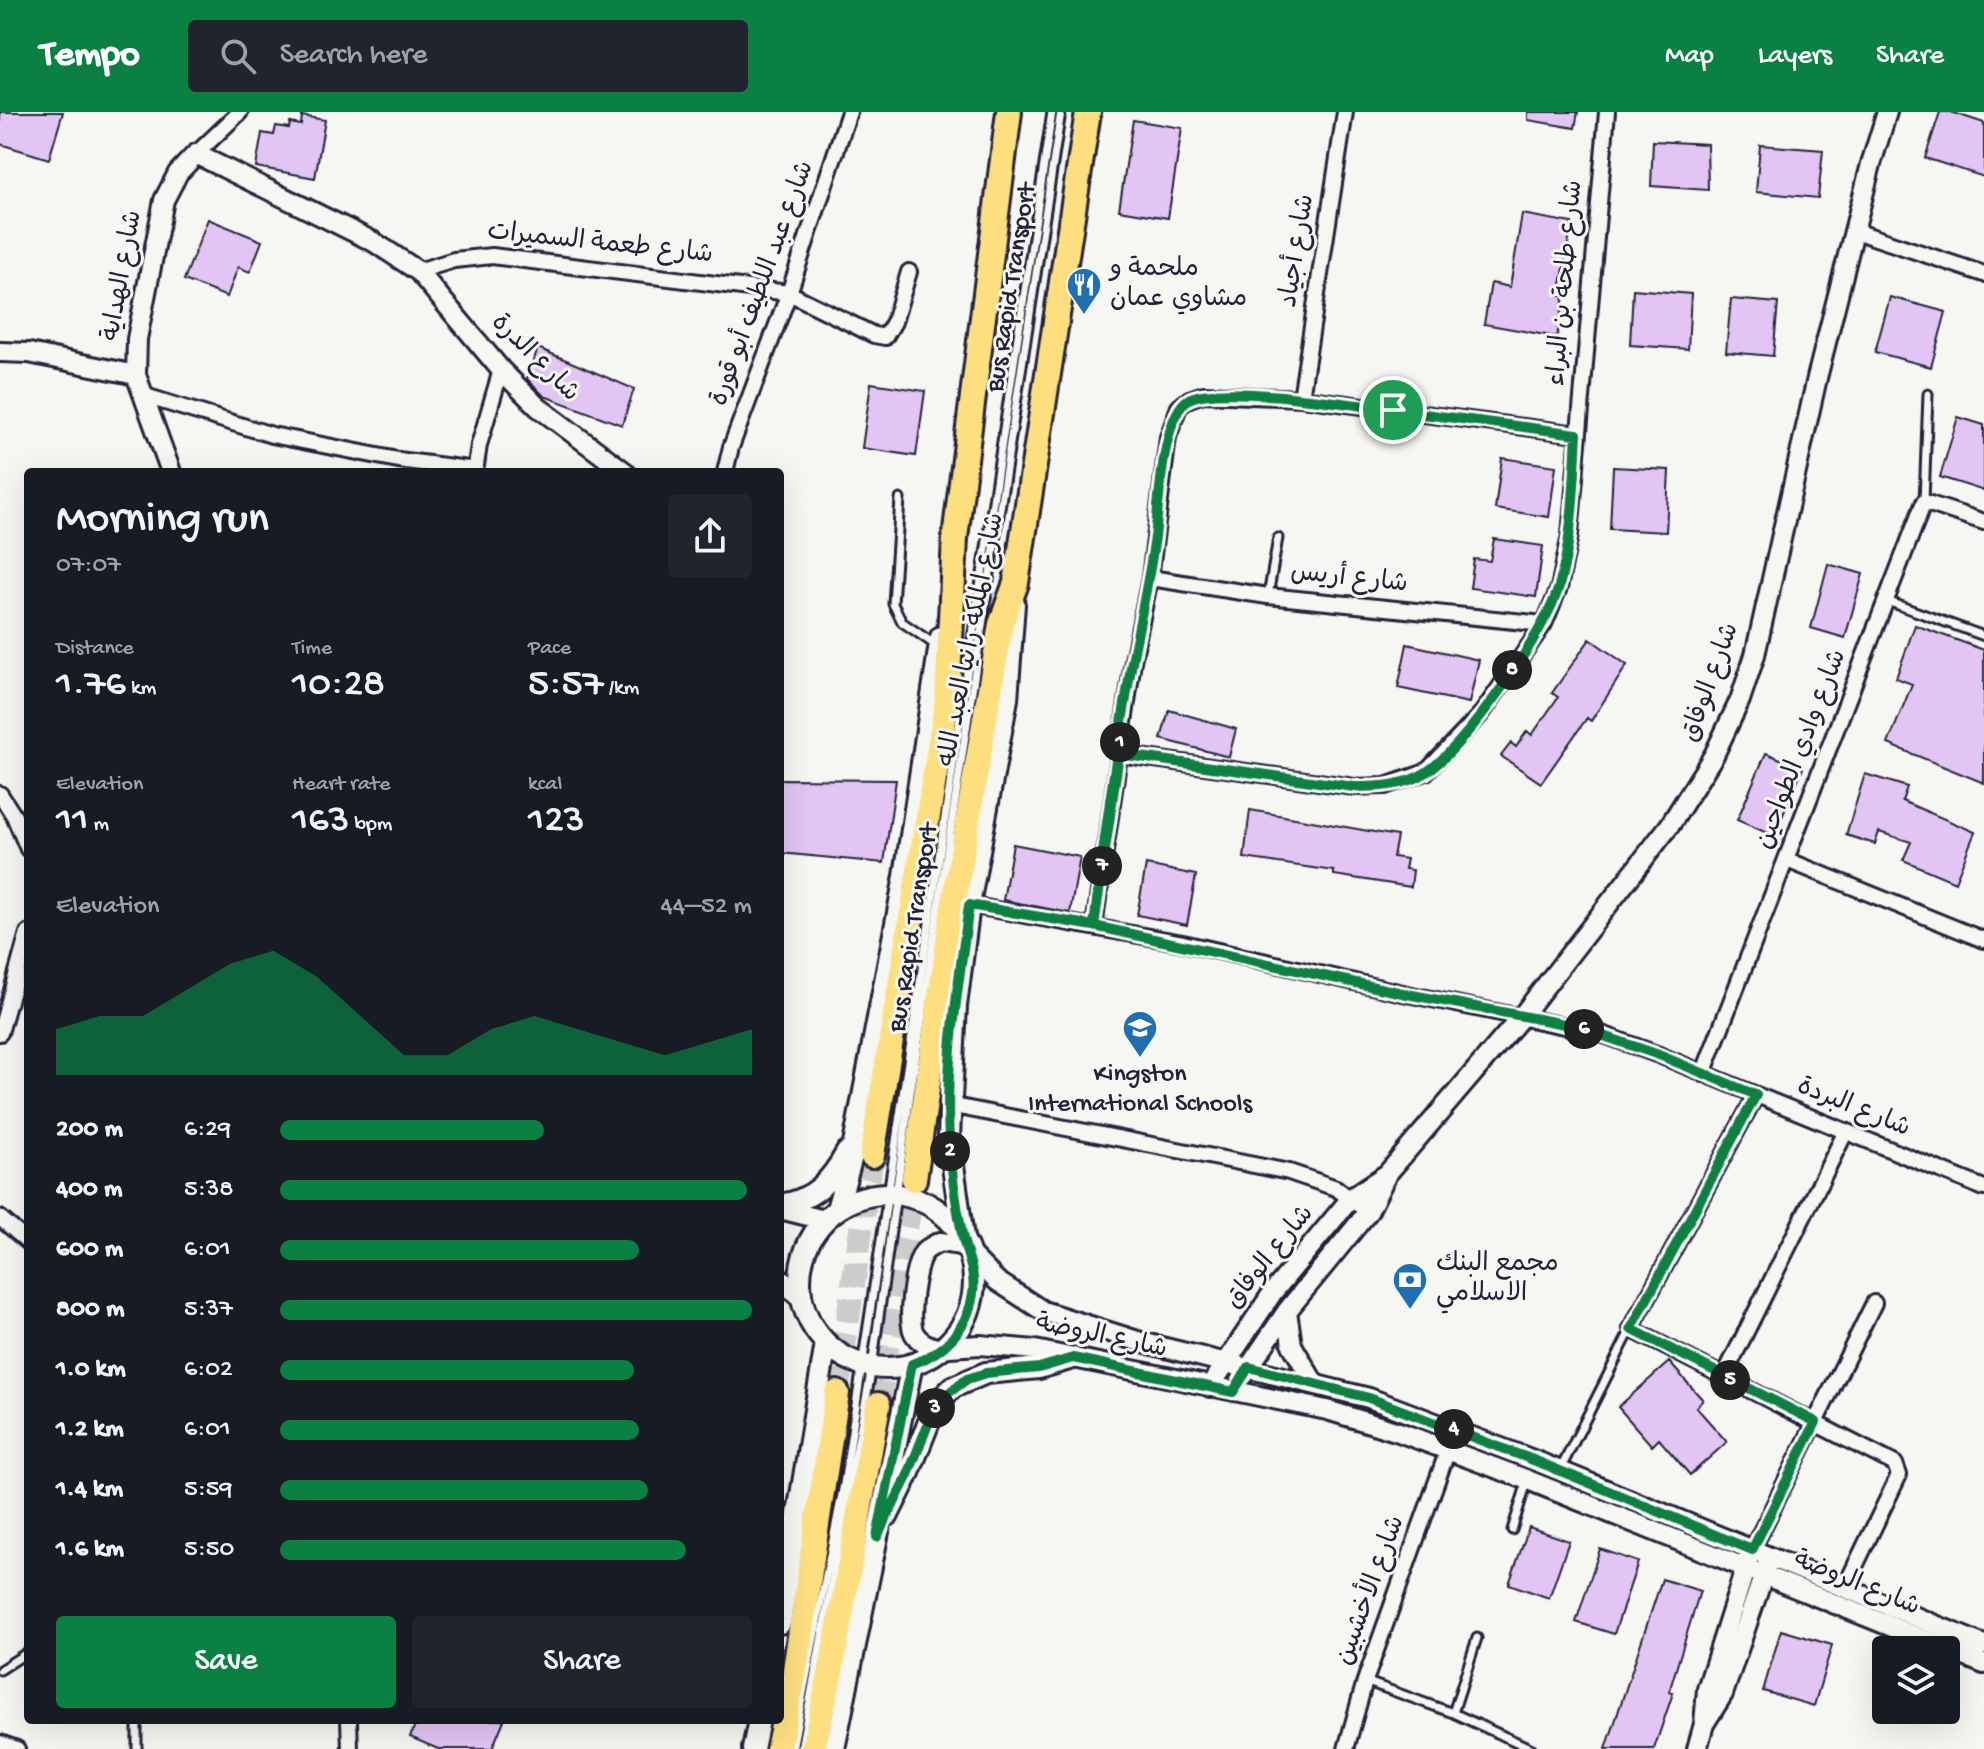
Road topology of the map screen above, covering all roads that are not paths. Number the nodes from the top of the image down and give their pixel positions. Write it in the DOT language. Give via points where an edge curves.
graph roads {
  1 [pos="240,112"];
  2 [pos="849,112"];
  3 [pos="1009,112"];
  4 [pos="1052,112"];
  5 [pos="1061,112"];
  6 [pos="1088,112"];
  7 [pos="1345,112"];
  8 [pos="1607,112"];
  9 [pos="1887,112"];
  10 [pos="196,154"];
  11 [pos="1855,231"];
  12 [pos="418,271"];
  13 [pos="909,272"];
  14 [pos="1984,274"];
  15 [pos="789,293"];
  16 [pos="1,348"];
  17 [pos="501,370"];
  18 [pos="136,375"];
  19 [pos="1928,394"];
  20 [pos="142,395"];
  21 [pos="1301,398"];
  22 [pos="1577,434"];
  23 [pos="169,468"];
  24 [pos="455,468"];
  25 [pos="477,468"];
  26 [pos="620,468"];
  27 [pos="726,468"];
  28 [pos="900,499"];
  29 [pos="1924,502"];
  30 [pos="1984,522"];
  31 [pos="955,538"];
  32 [pos="1278,538"];
  33 [pos="1150,578"];
  34 [pos="1016,583"];
  35 [pos="1268,596"];
  36 [pos="1885,601"];
  37 [pos="1544,624"];
  38 [pos="1984,636"];
  39 [pos="939,647"];
  40 [pos="1119,754"];
  41 [pos="0,794"];
  42 [pos="24,840"];
  43 [pos="1787,860"];
  44 [pos="969,905"];
  45 [pos="1094,926"];
  46 [pos="1984,940"];
  47 [pos="24,947"];
  48 [pos="1522,1016"];
  49 [pos="0,1033"];
  50 [pos="1703,1074"];
  51 [pos="1756,1095"];
  52 [pos="949,1105"];
  53 [pos="1846,1131"];
  54 [pos="863,1147"];
  55 [pos="1387,1174"];
  56 [pos="1984,1188"];
  57 [pos="899,1189"];
  58 [pos="1351,1198"];
  59 [pos="784,1206"];
  60 [pos="784,1208"];
  61 [pos="1368,1212"];
  62 [pos="831,1215"];
  63 [pos="0,1218"];
  64 [pos="24,1239"];
  65 [pos="966,1245"];
  66 [pos="784,1282"];
  67 [pos="802,1300"];
  68 [pos="1874,1303"];
  69 [pos="1287,1311"];
  70 [pos="1631,1329"];
  71 [pos="826,1343"];
  72 [pos="944,1347"];
  73 [pos="1073,1358"];
  74 [pos="1225,1362"];
  75 [pos="912,1364"];
  76 [pos="866,1365"];
  77 [pos="1249,1367"];
  78 [pos="1724,1376"];
  79 [pos="1314,1383"];
  80 [pos="1210,1387"];
  81 [pos="1233,1392"];
  82 [pos="837,1393"];
  83 [pos="878,1405"];
  84 [pos="1816,1422"];
  85 [pos="1448,1450"];
  86 [pos="1560,1471"];
  87 [pos="1528,1480"];
  88 [pos="1512,1530"];
  89 [pos="877,1537"];
  90 [pos="1752,1550"];
  91 [pos="1766,1567"];
  92 [pos="1745,1569"];
  93 [pos="1845,1587"];
  94 [pos="784,1599"];
  95 [pos="1477,1638"];
  96 [pos="1984,1645"];
  97 [pos="24,1655"];
  98 [pos="1984,1664"];
  99 [pos="0,1670"];
  100 [pos="1365,1681"];
  101 [pos="1453,1713"];
  102 [pos="784,1719"];
  103 [pos="137,1724"];
  104 [pos="349,1724"];
  105 [pos="758,1724"];
  106 [pos="783,1724"];
  107 [pos="1704,1724"];
  108 [pos="0,1743"];
  109 [pos="17,1749"];
  110 [pos="137,1749"];
  111 [pos="350,1749"];
  112 [pos="753,1749"];
  113 [pos="778,1749"];
  114 [pos="792,1749"];
  115 [pos="801,1749"];
  116 [pos="813,1749"];
  117 [pos="834,1749"];
  118 [pos="1346,1749"];
  119 [pos="1532,1749"];
  120 [pos="1697,1749"];
  1 -- 10 [label="street, شارع الهداية"];
  2 -- 15 [label="street, شارع عبد اللطيف أبو قورة"];
  3 -- 31 [label="main road, شارع الملكة رانيا العبد الله"];
  4 -- 57 [label="lane, Bus Rapid Transport"];
  5 -- 57 [label="lane, Bus Rapid Transport"];
  6 -- 34 [label="main road, شارع الملكة رانيا العبد الله"];
  7 -- 21 [label="street, شارع أجياد"];
  8 -- 22 [label="street, شارع طلحة بن البراء"];
  9 -- 11 [label="street, شارع الوفاق"];
  10 -- 12 [label="street" via="374,242"];
  10 -- 18 [label="street, شارع الهداية" via="164,200 137,339"];
  11 -- 14 [label="street"];
  11 -- 48 [label="street, شارع الوفاق" via="1740,700 1696,788"];
  12 -- 15 [label="street, شارع طعمة السميرات" via="492,256"];
  12 -- 17 [label="street, شارع الدرة"];
  13 -- 15 [label="street, شارع طعمة السميرات" via="885,337"];
  15 -- 27 [label="street, شارع عبد اللطيف أبو قورة"];
  16 -- 18 [label="street"];
  17 -- 25 [label="street"];
  17 -- 26 [label="street, شارع الدرة" via="538,407"];
  18 -- 20 [label="street, شارع الهداية"];
  19 -- 29 [label="lane"];
  20 -- 23 [label="street, شارع الهداية"];
  20 -- 24 [label="street" via="272,435"];
  21 -- 22 [label="street"];
  21 -- 33 [label="street" via="1204,394 1179,407 1168,437"];
  22 -- 37 [label="street, شارع طلحة بن البراء" via="1570,535 1559,588"];
  28 -- 39 [label="lane" via="893,604 902,622"];
  29 -- 30 [label="street"];
  29 -- 36 [label="street, شارع وادي الطواحين"];
  31 -- 39 [label="main road"];
  31 -- 54 [label="main road, شارع الملكة رانيا العبد الله" via="947,700"];
  32 -- 35 [label="lane"];
  33 -- 35 [label="street, شارع أريس"];
  33 -- 40 [label="street"];
  34 -- 44 [label="main road" via="1007,699"];
  34 -- 57 [label="main road, شارع الملكة رانيا العبد الله" via="1001,624"];
  35 -- 37 [label="street, شارع أريس"];
  36 -- 38 [label="lane"];
  36 -- 43 [label="street, شارع وادي الطواحين"];
  37 -- 40 [label="street, شارع طلحة بن البراء" via="1482,713 1440,761 1414,778 1354,787"];
  39 -- 54 [label="main road"];
  40 -- 45 [label="street"];
  41 -- 42 [label="street"];
  43 -- 46 [label="street"];
  43 -- 50 [label="street, شارع وادي الطواحين"];
  44 -- 45 [label="street, شارع البردة"];
  44 -- 52 [label="main road"];
  45 -- 48 [label="street, شارع البردة"];
  47 -- 49 [label="street"];
  48 -- 50 [label="street, شارع البردة" via="1599,1033"];
  48 -- 55 [label="street, شارع الوفاق"];
  50 -- 51 [label="street, شارع البردة"];
  51 -- 53 [label="street, شارع البردة"];
  51 -- 70 [label="street"];
  52 -- 58 [label="street" via="1289,1172"];
  52 -- 65 [label="main road"];
  53 -- 56 [label="street, شارع البردة"];
  53 -- 78 [label="street"];
  54 -- 59 [label="main road" via="815,1194"];
  54 -- 62 [label="main road"];
  55 -- 58 [label="street, شارع الوفاق"];
  55 -- 61 [label="street, شارع الوفاق"];
  57 -- 62 [label="main road" via="853,1200"];
  57 -- 65 [label="main road" via="935,1208"];
  57 -- 76 [label="lane, Bus Rapid Transport"];
  58 -- 61 [label="street"];
  58 -- 74 [label="street, شارع الوفاق" via="1273,1292"];
  60 -- 62 [label="street"];
  61 -- 69 [label="street, شارع الوفاق"];
  62 -- 67 [label="main road" via="803,1256"];
  63 -- 64 [label="street"];
  65 -- 72 [label="main road" via="974,1278 970,1306"];
  65 -- 72 [label="street" via="940,1242 919,1262 910,1314 913,1332 926,1345"];
  65 -- 74 [label="street, شارع الروضة" via="997,1281 1043,1311"];
  66 -- 67 [label="street"];
  67 -- 71 [label="main road"];
  68 -- 84 [label="street"];
  69 -- 77 [label="street, شارع الوفاق"];
  69 -- 79 [label="street" via="1292,1345"];
  70 -- 78 [label="street"];
  70 -- 86 [label="lane"];
  71 -- 76 [label="main road"];
  71 -- 94 [label="main road"];
  72 -- 73 [label="street, شارع الروضة" via="998,1345"];
  72 -- 75 [label="main road"];
  73 -- 80 [label="street, شارع الروضة"];
  73 -- 89 [label="main road" via="1039,1368 986,1373 953,1387 932,1414"];
  74 -- 77 [label="street, شارع الروضة"];
  74 -- 80 [label="street, شارع الوفاق"];
  75 -- 76 [label="main road"];
  75 -- 89 [label="main road"];
  76 -- 114 [label="lane, Bus Rapid Transport"];
  76 -- 115 [label="lane, Bus Rapid Transport"];
  77 -- 79 [label="street, شارع الروضة"];
  77 -- 81 [label="street, شارع الوفاق"];
  78 -- 84 [label="street"];
  79 -- 86 [label="street, شارع الروضة" via="1383,1403"];
  80 -- 81 [label="street, شارع الروضة"];
  81 -- 85 [label="street, شارع الروضة" via="1356,1418"];
  82 -- 102 [label="main road"];
  83 -- 116 [label="main road"];
  84 -- 90 [label="street"];
  84 -- 93 [label="street" via="1886,1457 1899,1471"];
  85 -- 87 [label="street, شارع الروضة"];
  85 -- 100 [label="street, شارع الأخشبين"];
  86 -- 90 [label="street, شارع الروضة"];
  87 -- 88 [label="lane"];
  87 -- 92 [label="street, شارع الروضة"];
  89 -- 117 [label="main road"];
  90 -- 91 [label="street, شارع الروضة"];
  90 -- 92 [label="street"];
  91 -- 92 [label="street, شارع الروضة"];
  91 -- 93 [label="street, شارع الروضة"];
  91 -- 98 [label="street, شارع الروضة"];
  91 -- 107 [label="street" via="1723,1694"];
  92 -- 107 [label="street" via="1707,1689"];
  93 -- 96 [label="street, شارع الروضة"];
  95 -- 101 [label="lane"];
  97 -- 99 [label="lane"];
  100 -- 101 [label="lane"];
  100 -- 118 [label="street, شارع الأخشبين"];
  101 -- 119 [label="lane"];
  103 -- 110 [label="lane"];
  104 -- 111 [label="street"];
  105 -- 112 [label="main road"];
  106 -- 113 [label="main road"];
  107 -- 120 [label="street"];
  108 -- 109 [label="street"];
}
